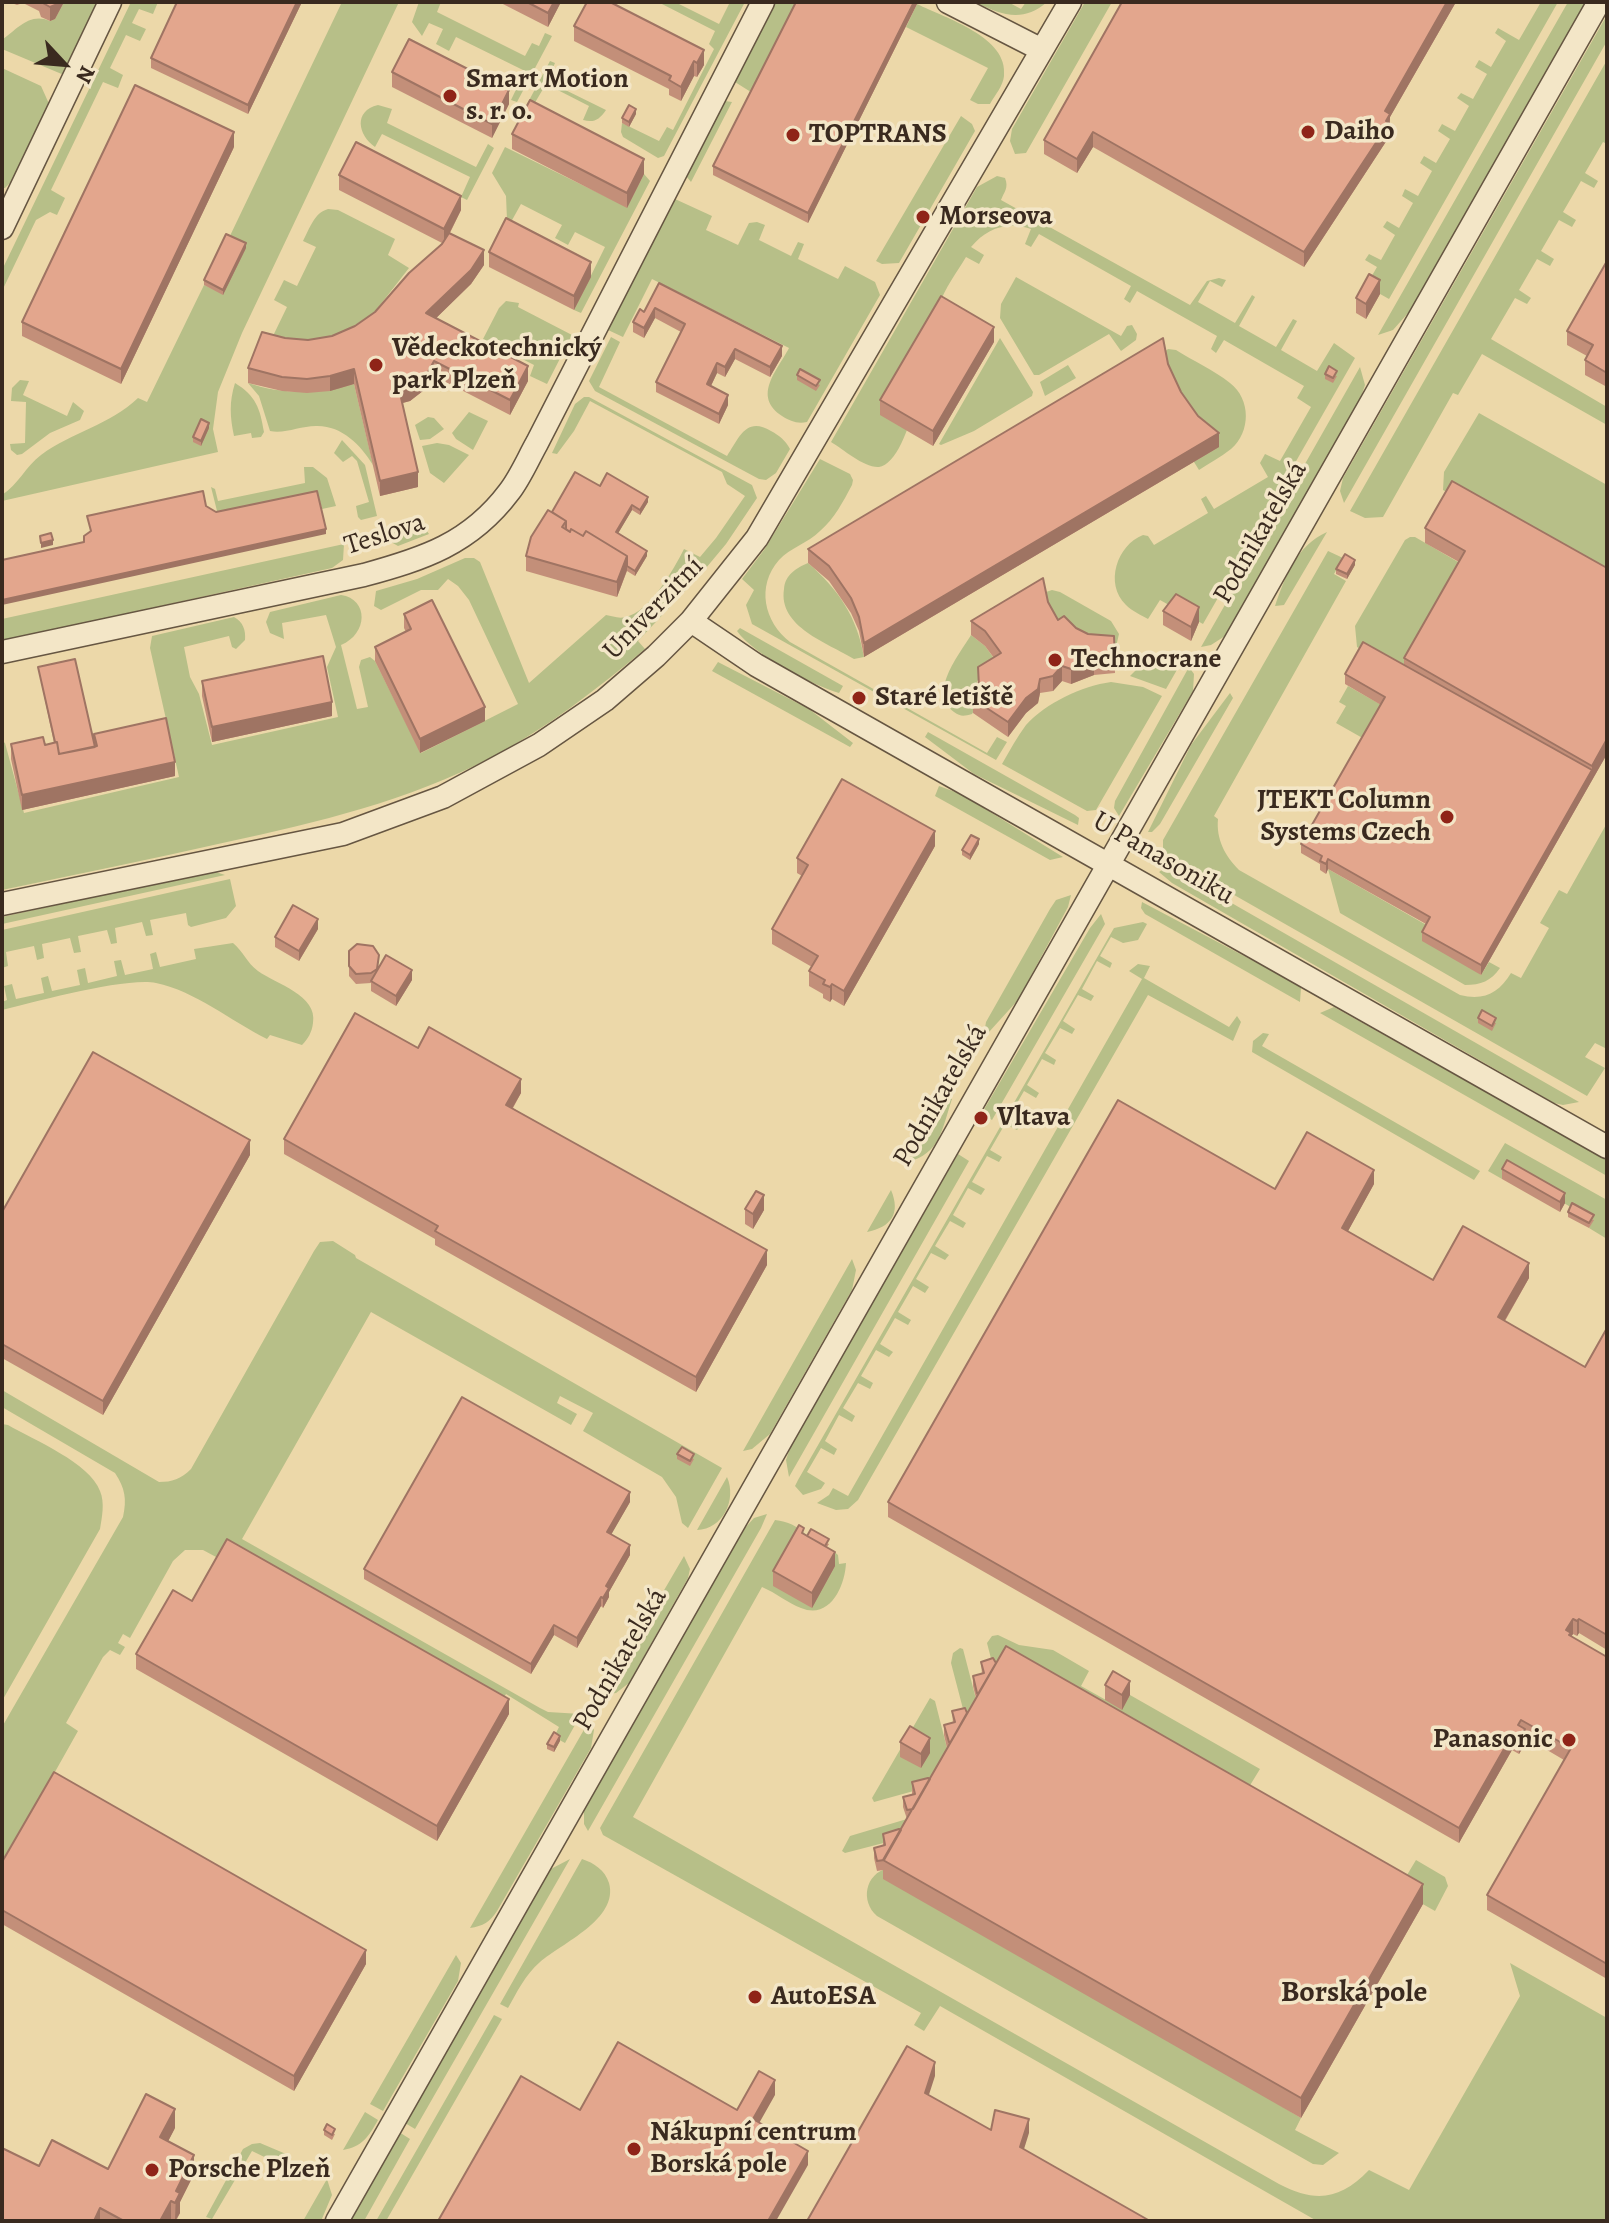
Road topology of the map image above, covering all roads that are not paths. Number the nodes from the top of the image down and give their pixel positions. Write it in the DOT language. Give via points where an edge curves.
graph roads {
  1 [pos="110,2"];
  2 [pos="763,2"];
  3 [pos="948,2"];
  4 [pos="1070,2"];
  5 [pos="1599,2"];
  6 [pos="1042,50"];
  7 [pos="2,228"];
  8 [pos="691,621"];
  9 [pos="2,652"];
  10 [pos="1108,863"];
  11 [pos="2,904"];
  12 [pos="1607,1147"];
  13 [pos="337,2221"];
  1 -- 7 [label="street"];
  2 -- 9 [label="street, Teslova" via="537,443 510,491 487,517 420,560"];
  3 -- 6 [label="street"];
  4 -- 6 [label="street, Univerzitní"];
  5 -- 10 [label="street, Podnikatelská"];
  6 -- 8 [label="street, Univerzitní" via="785,493"];
  8 -- 10 [label="street, U Panasoniku" via="756,665"];
  8 -- 11 [label="street, Univerzitní" via="605,700 539,745 443,797 343,834"];
  10 -- 12 [label="street, U Panasoniku"];
  10 -- 13 [label="street, Podnikatelská"];
}
